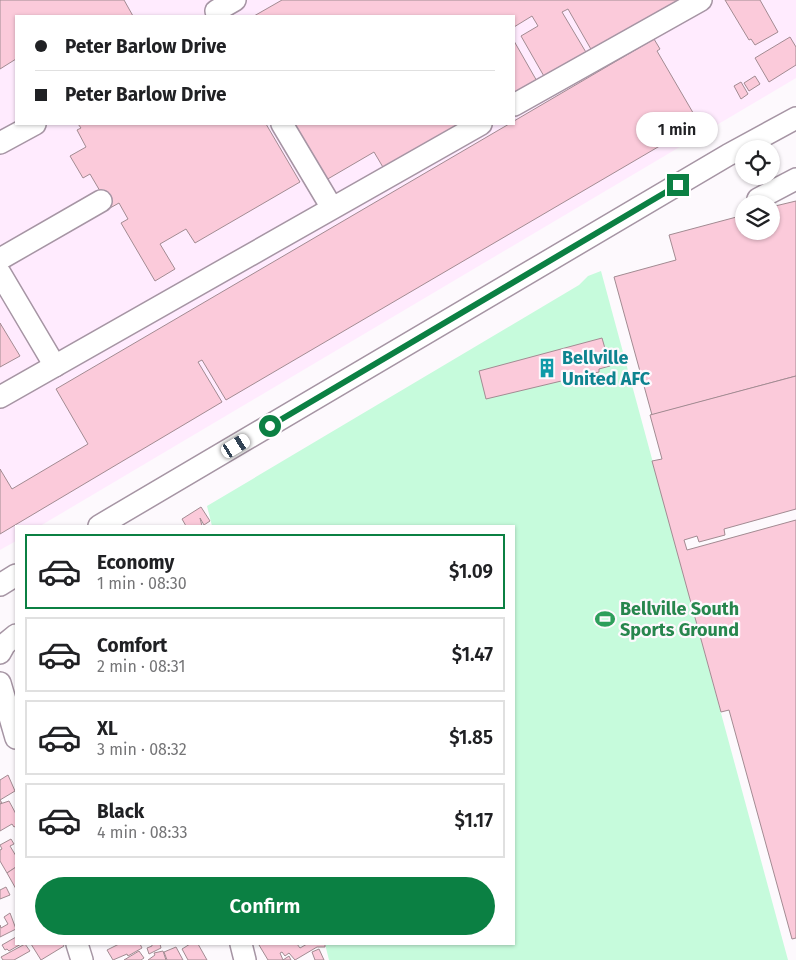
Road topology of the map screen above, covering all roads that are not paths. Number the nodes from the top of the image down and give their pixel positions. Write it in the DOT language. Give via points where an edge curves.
graph roads {
  1 [pos="235,0"];
  2 [pos="701,0"];
  3 [pos="215,9"];
  4 [pos="515,105"];
  5 [pos="796,118"];
  6 [pos="33,125"];
  7 [pos="283,125"];
  8 [pos="479,125"];
  9 [pos="0,143"];
  10 [pos="796,179"];
  11 [pos="766,195"];
  12 [pos="102,201"];
  13 [pos="332,208"];
  14 [pos="0,259"];
  15 [pos="0,273"];
  16 [pos="55,366"];
  17 [pos="0,397"];
  18 [pos="101,525"];
  19 [pos="15,576"];
  20 [pos="0,585"];
  21 [pos="15,636"];
  22 [pos="0,653"];
  23 [pos="0,683"];
  24 [pos="15,735"];
  25 [pos="77,945"];
  26 [pos="241,945"];
  27 [pos="82,960"];
  28 [pos="245,960"];
  1 -- 3 [label="street"];
  2 -- 4 [label="street"];
  5 -- 18 [label="street"];
  6 -- 9 [label="street"];
  7 -- 13 [label="street"];
  8 -- 13 [label="street"];
  10 -- 11 [label="street"];
  12 -- 14 [label="street"];
  13 -- 16 [label="street"];
  15 -- 16 [label="street"];
  16 -- 17 [label="street"];
  19 -- 20 [label="street"];
  21 -- 22 [label="street"];
  23 -- 24 [label="street"];
  25 -- 27 [label="street"];
  26 -- 28 [label="street"];
}
